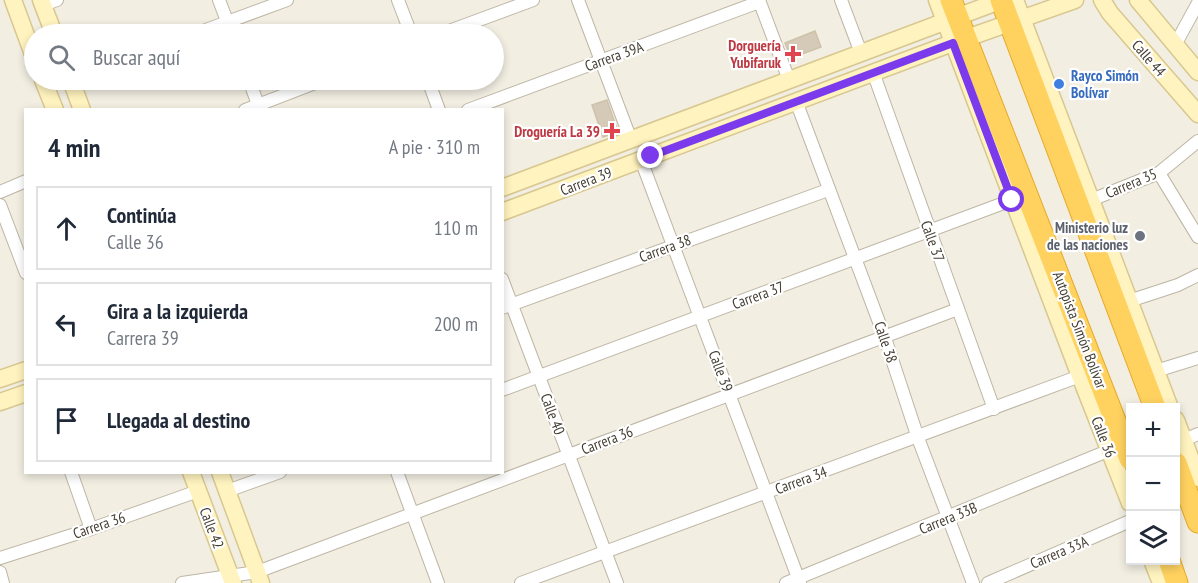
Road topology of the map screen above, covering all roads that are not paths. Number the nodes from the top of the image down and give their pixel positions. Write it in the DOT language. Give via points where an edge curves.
graph roads {
  1 [pos="13,0"];
  2 [pos="219,0"];
  3 [pos="287,0"];
  4 [pos="398,0"];
  5 [pos="533,0"];
  6 [pos="578,0"];
  7 [pos="841,0"];
  8 [pos="937,0"];
  9 [pos="1002,0"];
  10 [pos="1015,0"];
  11 [pos="1075,0"];
  12 [pos="1102,0"];
  13 [pos="1138,0"];
  14 [pos="759,1"];
  15 [pos="47,2"];
  16 [pos="1198,3"];
  17 [pos="951,12"];
  18 [pos="1016,21"];
  19 [pos="52,24"];
  20 [pos="228,24"];
  21 [pos="240,24"];
  22 [pos="407,24"];
  23 [pos="468,24"];
  24 [pos="24,30"];
  25 [pos="959,41"];
  26 [pos="1175,45"];
  27 [pos="861,52"];
  28 [pos="600,61"];
  29 [pos="873,72"];
  30 [pos="1198,72"];
  31 [pos="789,80"];
  32 [pos="47,90"];
  33 [pos="75,90"];
  34 [pos="253,90"];
  35 [pos="299,90"];
  36 [pos="432,90"];
  37 [pos="796,101"];
  38 [pos="259,107"];
  39 [pos="54,108"];
  40 [pos="81,108"];
  41 [pos="438,108"];
  42 [pos="473,108"];
  43 [pos="1198,114"];
  44 [pos="994,130"];
  45 [pos="631,140"];
  46 [pos="1198,141"];
  47 [pos="640,160"];
  48 [pos="1159,172"];
  49 [pos="24,182"];
  50 [pos="504,187"];
  51 [pos="828,190"];
  52 [pos="0,192"];
  53 [pos="1012,200"];
  54 [pos="1091,200"];
  55 [pos="0,205"];
  56 [pos="504,211"];
  57 [pos="930,232"];
  58 [pos="1198,237"];
  59 [pos="673,245"];
  60 [pos="855,259"];
  61 [pos="24,268"];
  62 [pos="1198,275"];
  63 [pos="504,290"];
  64 [pos="1129,301"];
  65 [pos="507,306"];
  66 [pos="958,309"];
  67 [pos="700,317"];
  68 [pos="885,338"];
  69 [pos="1198,357"];
  70 [pos="24,370"];
  71 [pos="1155,371"];
  72 [pos="539,376"];
  73 [pos="1080,376"];
  74 [pos="0,379"];
  75 [pos="504,389"];
  76 [pos="24,394"];
  77 [pos="729,395"];
  78 [pos="0,402"];
  79 [pos="1153,403"];
  80 [pos="1168,403"];
  81 [pos="993,409"];
  82 [pos="1180,425"];
  83 [pos="1191,437"];
  84 [pos="918,438"];
  85 [pos="1110,450"];
  86 [pos="569,455"];
  87 [pos="1130,457"];
  88 [pos="72,474"];
  89 [pos="192,474"];
  90 [pos="221,474"];
  91 [pos="274,474"];
  92 [pos="398,474"];
  93 [pos="1180,474"];
  94 [pos="1198,478"];
  95 [pos="1126,490"];
  96 [pos="198,491"];
  97 [pos="227,491"];
  98 [pos="766,492"];
  99 [pos="412,514"];
  100 [pos="950,517"];
  101 [pos="1198,522"];
  102 [pos="1126,523"];
  103 [pos="91,529"];
  104 [pos="605,552"];
  105 [pos="0,558"];
  106 [pos="1154,565"];
  107 [pos="1170,565"];
  108 [pos="0,572"];
  109 [pos="259,577"];
  110 [pos="232,580"];
  111 [pos="800,580"];
  112 [pos="3,583"];
  113 [pos="182,583"];
  114 [pos="438,583"];
  115 [pos="521,583"];
  116 [pos="617,583"];
  117 [pos="786,583"];
  118 [pos="973,583"];
  119 [pos="988,583"];
  120 [pos="1161,583"];
  121 [pos="1177,583"];
  1 -- 24 [label="main road"];
  2 -- 20 [label="street"];
  3 -- 21 [label="street"];
  4 -- 22 [label="street"];
  5 -- 23 [label="street"];
  6 -- 28 [label="street"];
  7 -- 27 [label="street"];
  8 -- 17 [label="main road"];
  9 -- 17 [label="main road, Carrera 39"];
  9 -- 18 [label="highway"];
  10 -- 18 [label="main road"];
  11 -- 18 [label="main road, Carrera 39"];
  12 -- 43 [label="main road, Calle 44"];
  13 -- 26 [label="main road, Calle 44"];
  14 -- 28 [label="street, Carrera 39A"];
  14 -- 31 [label="street"];
  15 -- 19 [label="main road"];
  16 -- 26 [label="street"];
  17 -- 25 [label="highway, Autopista Simón Bolívar"];
  17 -- 27 [label="main road, Carrera 39"];
  18 -- 25 [label="main road, Carrera 39"];
  18 -- 54 [label="main road"];
  18 -- 79 [label="highway"];
  25 -- 29 [label="main road, Carrera 39"];
  25 -- 44 [label="highway, Autopista Simón Bolívar"];
  26 -- 30 [label="main road, Calle 44"];
  27 -- 31 [label="main road, Carrera 39"];
  28 -- 42 [label="street, Carrera 39A"];
  28 -- 45 [label="street"];
  29 -- 37 [label="main road, Carrera 39"];
  29 -- 57 [label="street, Calle 37"];
  31 -- 45 [label="main road, Carrera 39"];
  32 -- 39 [label="main road"];
  33 -- 40 [label="main road"];
  34 -- 38 [label="street"];
  35 -- 38 [label="street"];
  36 -- 41 [label="street"];
  37 -- 47 [label="main road, Carrera 39"];
  37 -- 51 [label="street, Calle 38"];
  44 -- 53 [label="main road, Calle 36"];
  44 -- 87 [label="highway, Autopista Simón Bolívar"];
  45 -- 50 [label="main road, Carrera 39"];
  46 -- 48 [label="street, Carrera 35"];
  47 -- 56 [label="main road, Carrera 39"];
  47 -- 59 [label="street, Calle 39"];
  48 -- 54 [label="street, Carrera 35"];
  48 -- 58 [label="street"];
  49 -- 52 [label="street"];
  51 -- 59 [label="street, Carrera 38"];
  51 -- 60 [label="street, Calle 38"];
  53 -- 57 [label="street, Carrera 37"];
  53 -- 73 [label="main road, Calle 36"];
  54 -- 64 [label="main road"];
  55 -- 61 [label="street"];
  57 -- 60 [label="street, Carrera 37"];
  57 -- 66 [label="street, Calle 37"];
  59 -- 65 [label="street, Carrera 38"];
  59 -- 67 [label="street, Calle 39"];
  60 -- 67 [label="street, Carrera 37"];
  60 -- 68 [label="street, Calle 38"];
  62 -- 64 [label="street"];
  63 -- 65 [label="street, Calle 40"];
  64 -- 71 [label="main road"];
  65 -- 72 [label="street, Calle 40"];
  66 -- 68 [label="street, Carrera 36"];
  66 -- 81 [label="street, Calle 37"];
  67 -- 72 [label="street, Carrera 37"];
  67 -- 77 [label="street, Calle 39"];
  68 -- 77 [label="street, Carrera 36"];
  68 -- 84 [label="street, Calle 38"];
  69 -- 71 [label="street"];
  70 -- 74 [label="main road"];
  71 -- 80 [label="main road"];
  72 -- 75 [label="street, Carrera 37"];
  72 -- 86 [label="street, Calle 40"];
  73 -- 81 [label="street, Carrera 34"];
  73 -- 85 [label="main road, Calle 36"];
  76 -- 78 [label="main road"];
  77 -- 86 [label="street, Carrera 36"];
  77 -- 98 [label="street, Calle 39"];
  81 -- 84 [label="street, Carrera 34"];
  82 -- 83 [label="main road"];
  83 -- 94 [label="main road"];
  84 -- 98 [label="street, Carrera 34"];
  84 -- 100 [label="street, Calle 38"];
  85 -- 95 [label="main road, Calle 36"];
  85 -- 100 [label="street, Carrera 33B"];
  86 -- 99 [label="street, Carrera 36"];
  86 -- 104 [label="street, Calle 40"];
  88 -- 103 [label="street"];
  89 -- 96 [label="main road, Calle 42"];
  90 -- 97 [label="main road, Calle 42"];
  91 -- 97 [label="street"];
  92 -- 99 [label="street"];
  93 -- 101 [label="highway"];
  96 -- 103 [label="street, Carrera 36"];
  96 -- 110 [label="main road, Calle 42"];
  97 -- 109 [label="main road, Calle 42"];
  98 -- 104 [label="street, Carrera 34"];
  98 -- 111 [label="street, Calle 39"];
  99 -- 109 [label="street, Carrera 36"];
  99 -- 114 [label="street"];
  100 -- 111 [label="street, Carrera 33B"];
  100 -- 118 [label="street, Calle 38"];
  102 -- 119 [label="street, Carrera 33A"];
  103 -- 105 [label="street, Carrera 36"];
  104 -- 115 [label="street, Carrera 34"];
  104 -- 116 [label="street, Calle 40"];
  106 -- 120 [label="main road"];
  107 -- 121 [label="highway"];
  108 -- 112 [label="street"];
  109 -- 110 [label="street"];
  110 -- 113 [label="street"];
  111 -- 117 [label="street, Carrera 33B"];
}
